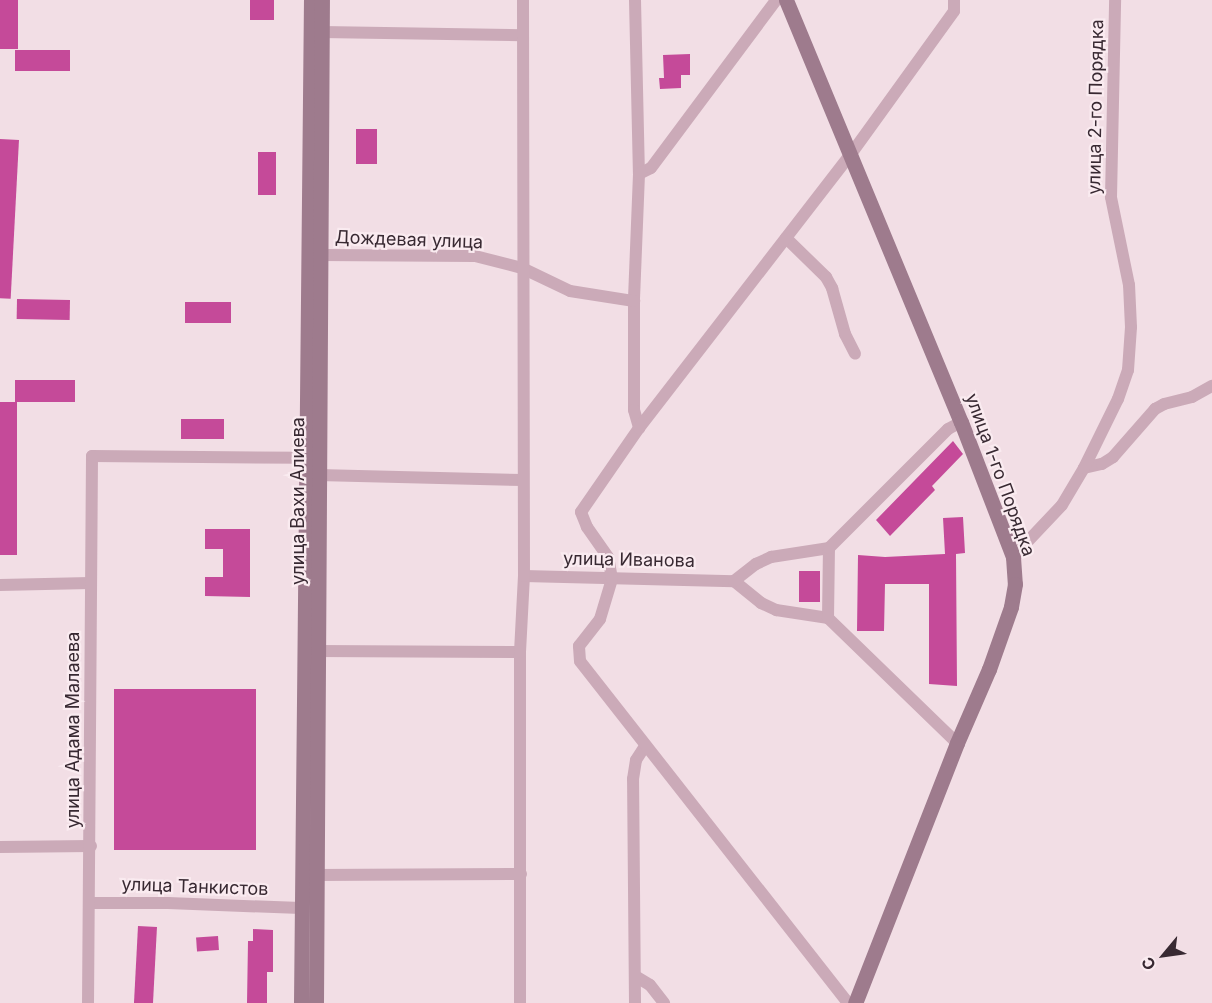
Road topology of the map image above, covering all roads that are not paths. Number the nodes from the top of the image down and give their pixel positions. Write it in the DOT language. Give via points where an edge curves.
graph roads {
  1 [pos="310,0"];
  2 [pos="322,0"];
  3 [pos="523,0"];
  4 [pos="634,0"];
  5 [pos="776,0"];
  6 [pos="786,0"];
  7 [pos="954,0"];
  8 [pos="1116,0"];
  9 [pos="322,32"];
  10 [pos="522,35"];
  11 [pos="851,154"];
  12 [pos="639,174"];
  13 [pos="786,238"];
  14 [pos="320,255"];
  15 [pos="522,268"];
  16 [pos="634,301"];
  17 [pos="855,354"];
  18 [pos="1212,386"];
  19 [pos="961,422"];
  20 [pos="639,428"];
  21 [pos="305,458"];
  22 [pos="1084,468"];
  23 [pos="318,475"];
  24 [pos="523,480"];
  25 [pos="829,548"];
  26 [pos="1013,557"];
  27 [pos="524,576"];
  28 [pos="612,579"];
  29 [pos="734,581"];
  30 [pos="90,583"];
  31 [pos="0,585"];
  32 [pos="828,618"];
  33 [pos="316,651"];
  34 [pos="520,652"];
  35 [pos="957,743"];
  36 [pos="645,746"];
  37 [pos="91,846"];
  38 [pos="0,847"];
  39 [pos="521,874"];
  40 [pos="315,875"];
  41 [pos="89,903"];
  42 [pos="301,908"];
  43 [pos="635,976"];
  44 [pos="88,1003"];
  45 [pos="301,1003"];
  46 [pos="316,1003"];
  47 [pos="520,1003"];
  48 [pos="635,1003"];
  49 [pos="664,1003"];
  50 [pos="848,1003"];
  51 [pos="855,1003"];
  1 -- 21 [label="main road, улица Вахи Алиева"];
  2 -- 9 [label="main road, улица Вахи Алиева"];
  3 -- 10 [label="street"];
  4 -- 12 [label="street"];
  5 -- 12 [label="street" via="651,168"];
  6 -- 11 [label="main road, улица 1-го Порядка"];
  7 -- 11 [label="street" via="954,11"];
  8 -- 22 [label="street, улица 2-го Порядка" via="1111,197 1129,285 1131,327 1128,370"];
  9 -- 10 [label="street"];
  9 -- 14 [label="main road, улица Вахи Алиева"];
  10 -- 15 [label="street"];
  11 -- 13 [label="street"];
  11 -- 19 [label="main road, улица 1-го Порядка"];
  12 -- 16 [label="street"];
  13 -- 17 [label="street" via="826,277"];
  13 -- 20 [label="street"];
  14 -- 15 [label="street, Дождевая улица" via="475,256"];
  14 -- 23 [label="main road, улица Вахи Алиева"];
  15 -- 16 [label="street, Дождевая улица" via="570,291"];
  15 -- 24 [label="street"];
  16 -- 20 [label="street" via="634,410"];
  18 -- 22 [label="street" via="1192,397 1164,404 1113,457"];
  19 -- 25 [label="street" via="948,429"];
  19 -- 26 [label="main road, улица 1-го Порядка"];
  20 -- 28 [label="street" via="581,512 608,557"];
  21 -- 30 [label="street, улица Адама Малаева" via="93,456"];
  21 -- 42 [label="main road, улица Вахи Алиева"];
  22 -- 26 [label="street, улица 2-го Порядка" via="1062,505"];
  23 -- 24 [label="street"];
  23 -- 33 [label="main road, улица Вахи Алиева"];
  24 -- 27 [label="street"];
  25 -- 29 [label="street" via="771,557"];
  25 -- 32 [label="street"];
  26 -- 35 [label="main road, улица 1-го Порядка" via="1015,584 1011,607 990,669"];
  27 -- 28 [label="street, улица Иванова"];
  27 -- 34 [label="street"];
  28 -- 29 [label="street, улица Иванова"];
  28 -- 36 [label="street" via="600,619 579,646 578,654"];
  29 -- 32 [label="street" via="776,610"];
  30 -- 31 [label="street"];
  30 -- 37 [label="street, улица Адама Малаева"];
  32 -- 35 [label="street"];
  33 -- 34 [label="street"];
  33 -- 40 [label="main road, улица Вахи Алиева"];
  34 -- 39 [label="street"];
  35 -- 51 [label="main road, улица 1-го Порядка"];
  36 -- 43 [label="street" via="636,760 633,779"];
  36 -- 50 [label="street"];
  37 -- 38 [label="street"];
  37 -- 41 [label="street, улица Адама Малаева"];
  39 -- 40 [label="street"];
  39 -- 47 [label="street"];
  40 -- 46 [label="main road, улица Вахи Алиева"];
  41 -- 42 [label="street, улица Танкистов"];
  41 -- 44 [label="street, улица Адама Малаева"];
  42 -- 45 [label="main road, улица Вахи Алиева"];
  43 -- 48 [label="street"];
  43 -- 49 [label="street" via="650,985"];
}
